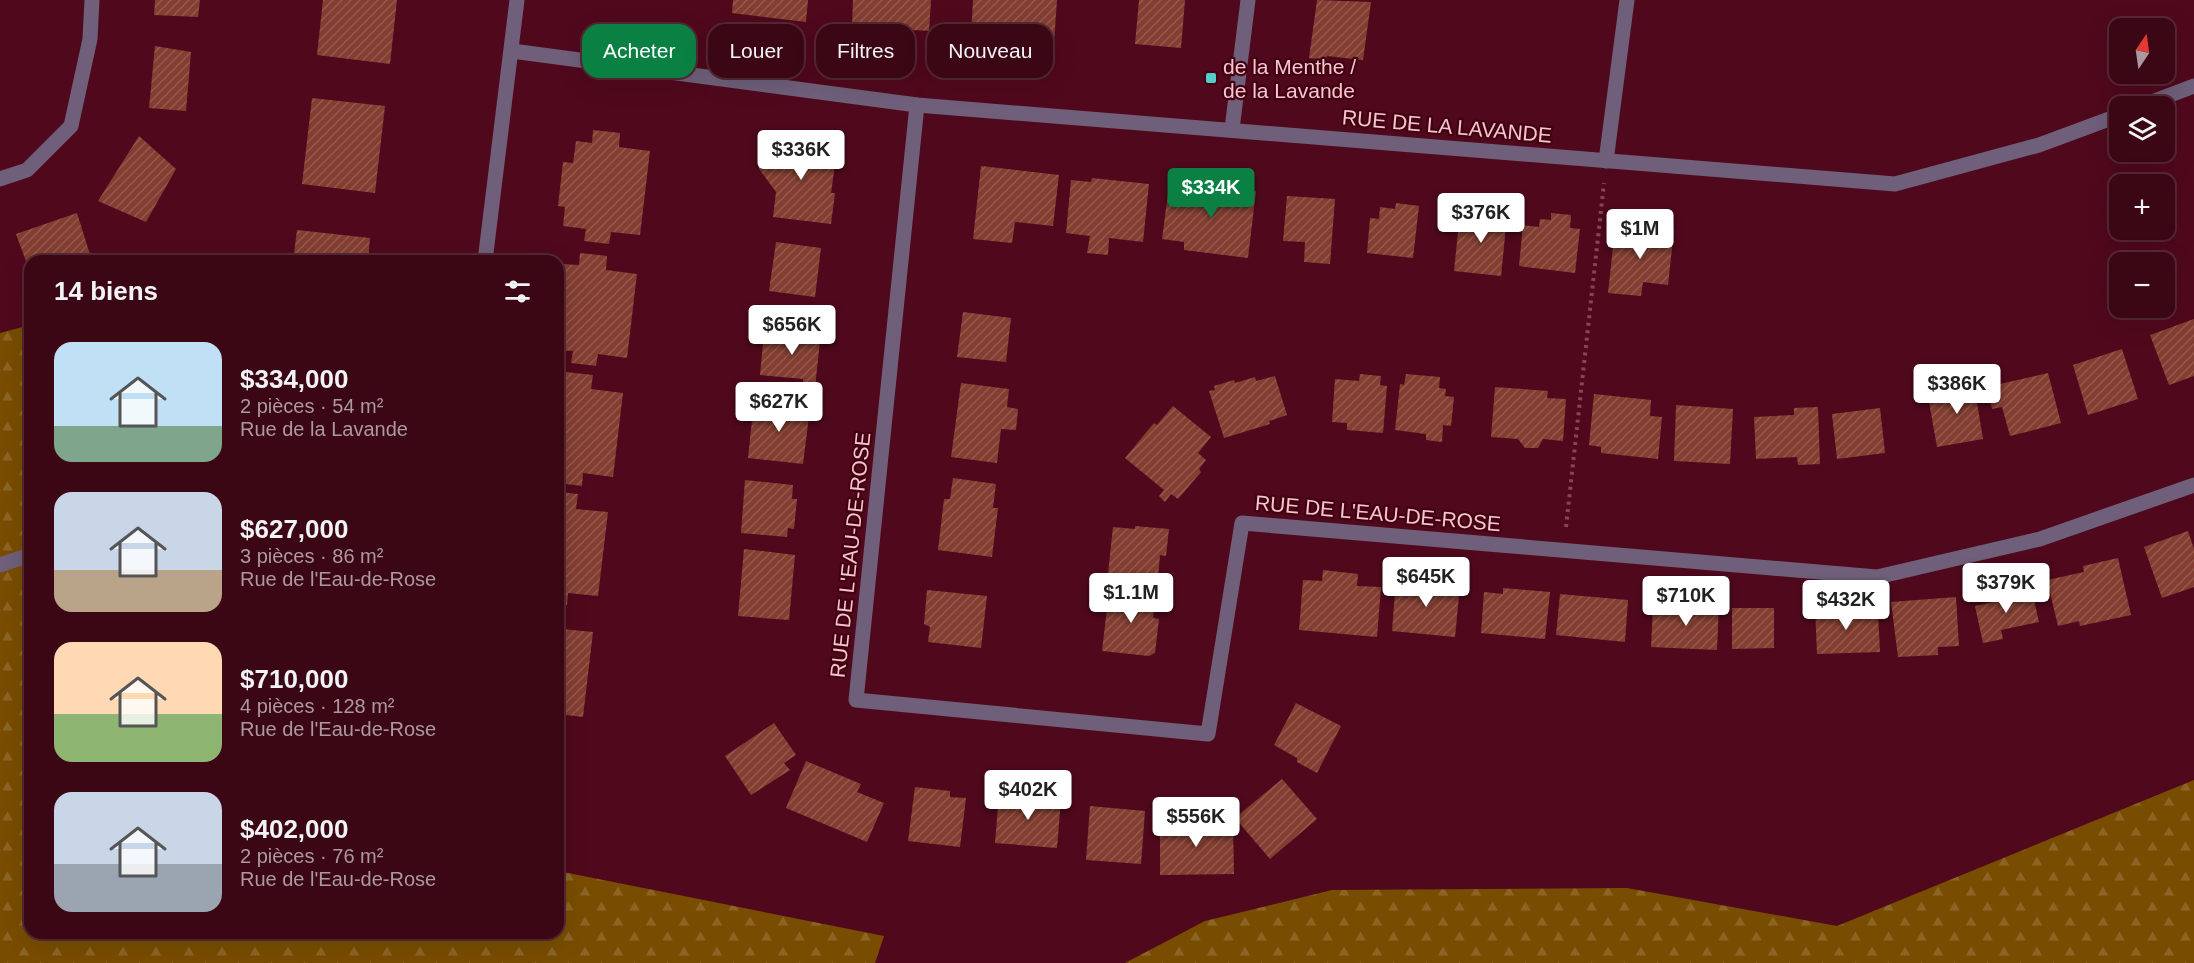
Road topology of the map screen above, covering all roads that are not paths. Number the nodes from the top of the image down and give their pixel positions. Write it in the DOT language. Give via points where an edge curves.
graph roads {
  1 [pos="92,0"];
  2 [pos="517,0"];
  3 [pos="1248,0"];
  4 [pos="1627,0"];
  5 [pos="512,51"];
  6 [pos="2194,86"];
  7 [pos="2168,96"];
  8 [pos="917,105"];
  9 [pos="2109,118"];
  10 [pos="1232,129"];
  11 [pos="1606,161"];
  12 [pos="0,179"];
  13 [pos="485,255"];
  14 [pos="2194,485"];
  15 [pos="24,557"];
  16 [pos="0,565"];
  1 -- 12 [label="street" via="90,39 70,126 27,170"];
  2 -- 5 [label="street"];
  3 -- 10 [label="street"];
  4 -- 11 [label="street"];
  5 -- 8 [label="street, RUE DE LA LAVANDE"];
  5 -- 13 [label="street"];
  6 -- 7 [label="street"];
  8 -- 10 [label="street, RUE DE LA LAVANDE"];
  8 -- 14 [label="street, RUE DE L'EAU-DE-ROSE" via="856,700 1208,734 1242,523 1877,577 2040,539"];
  9 -- 11 [label="street, RUE DE LA LAVANDE" via="2039,145 1895,184"];
  10 -- 11 [label="street, RUE DE LA LAVANDE"];
  15 -- 16 [label="street"];
}
